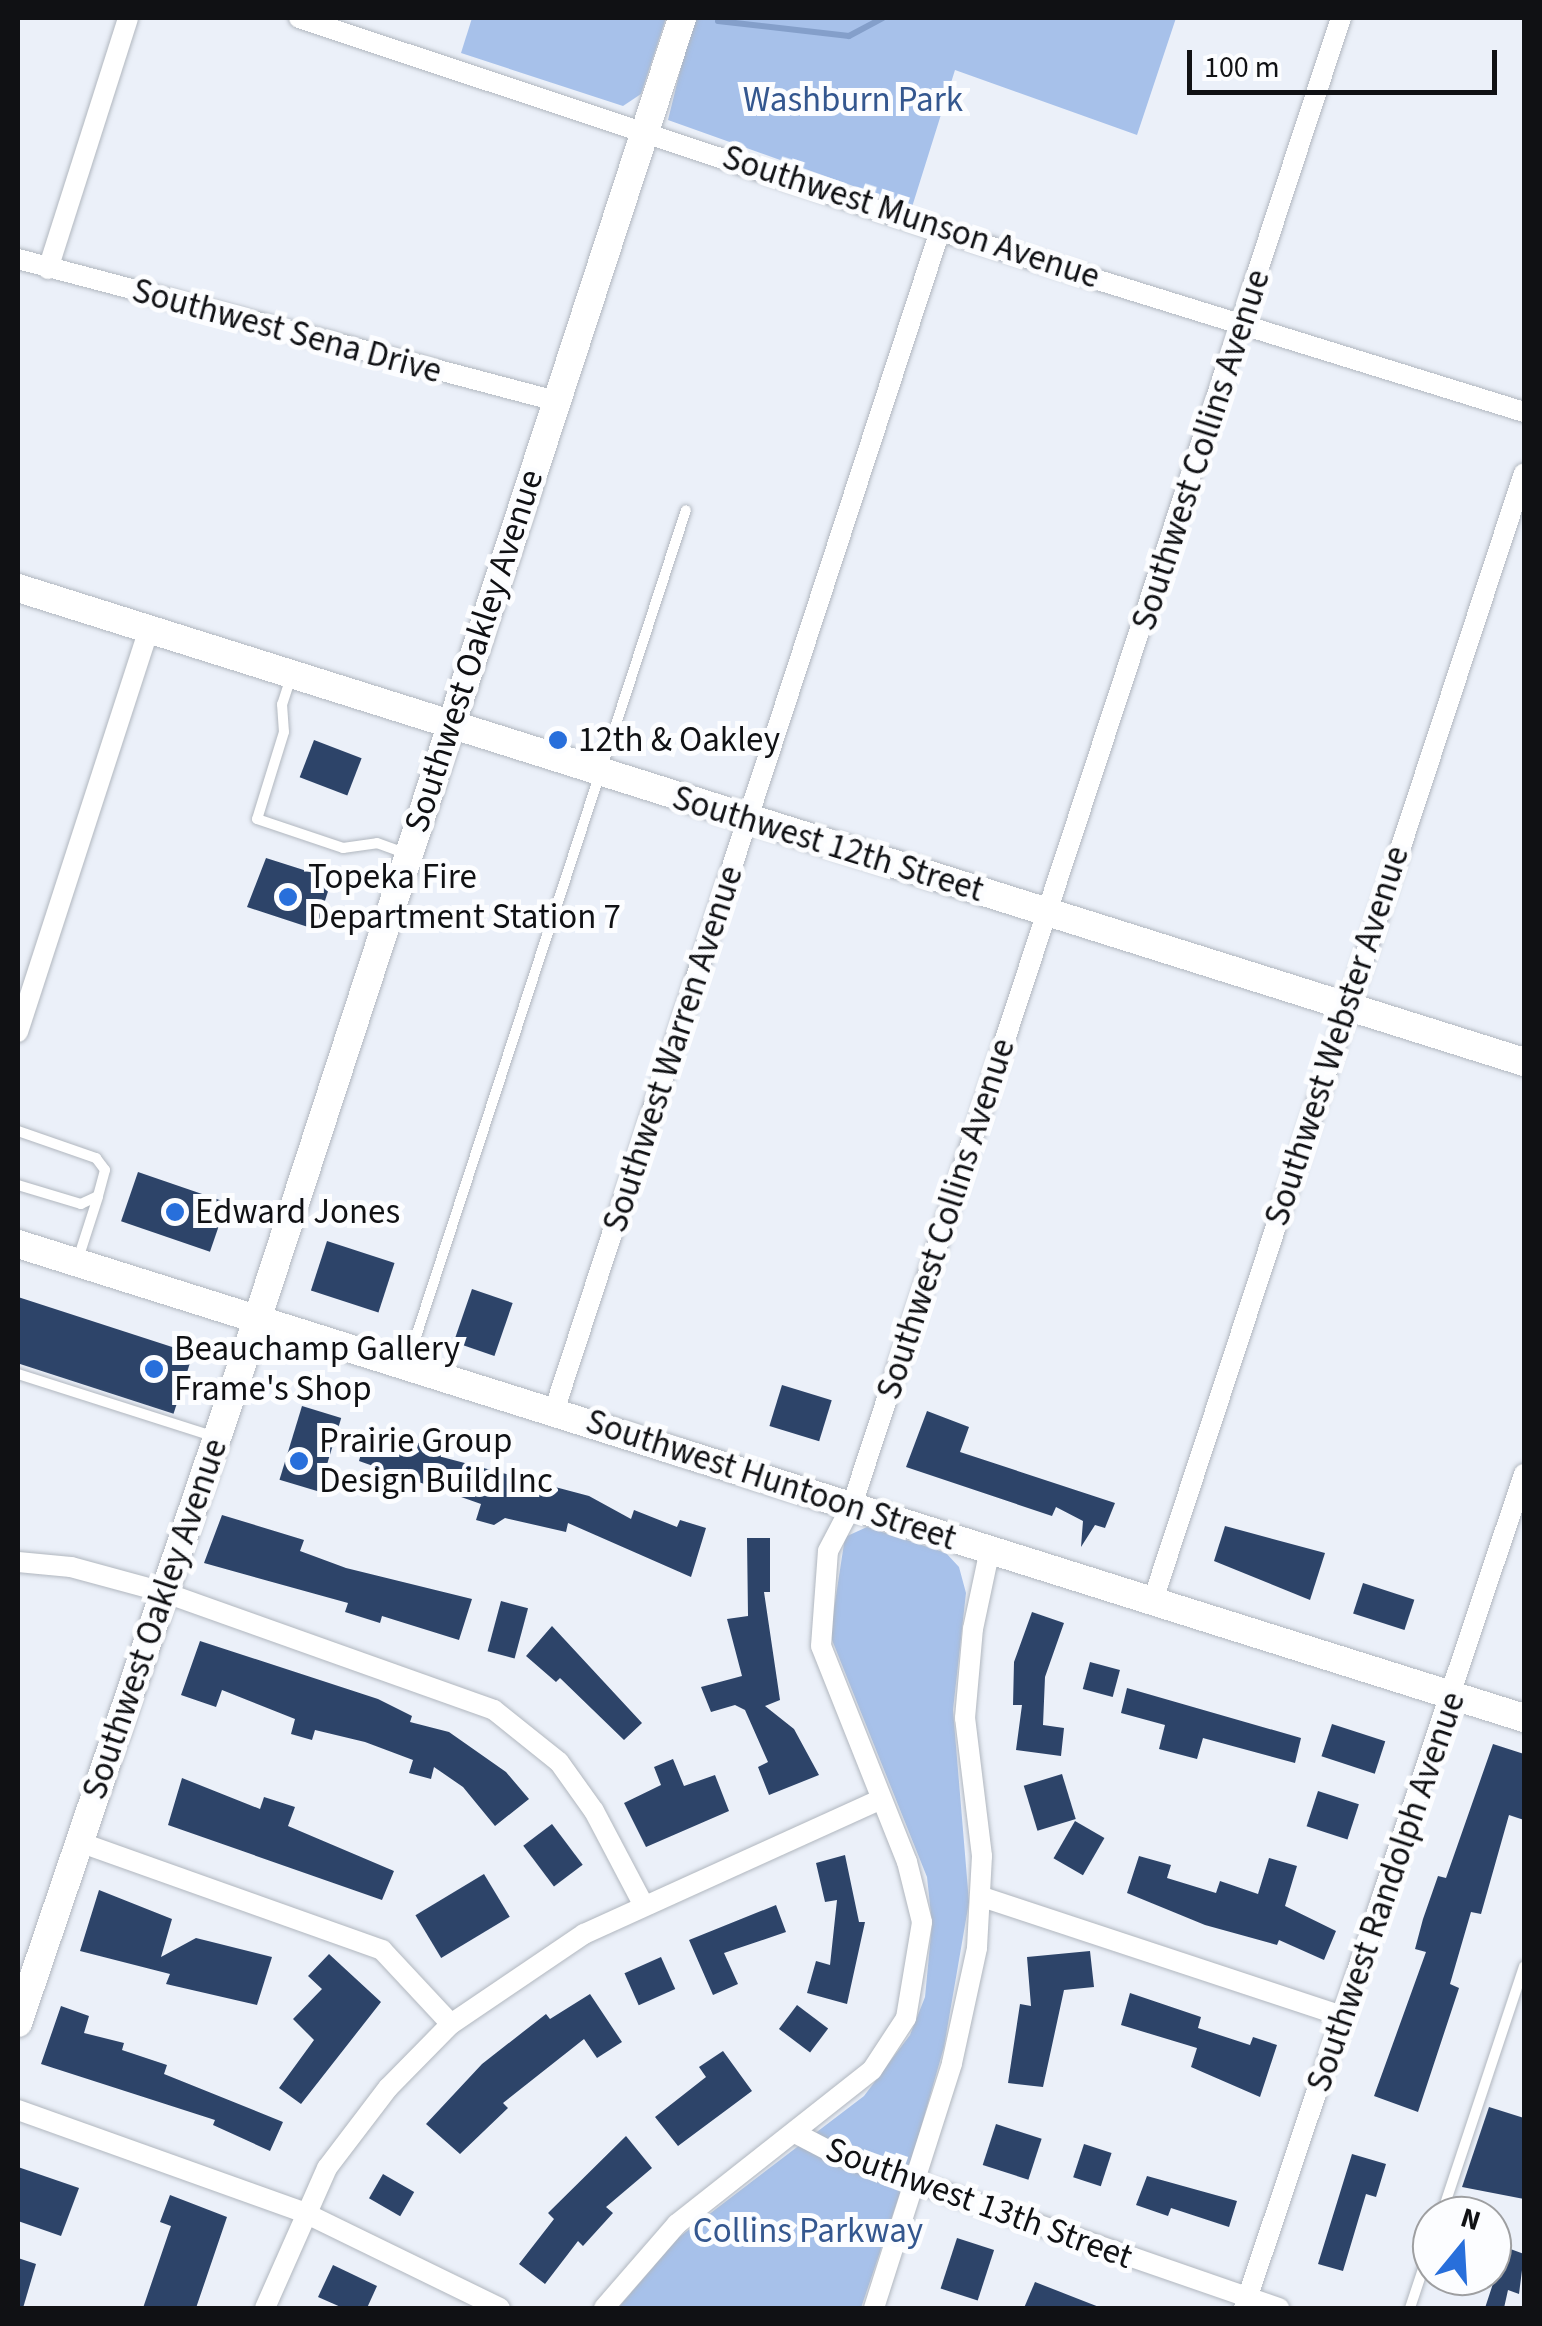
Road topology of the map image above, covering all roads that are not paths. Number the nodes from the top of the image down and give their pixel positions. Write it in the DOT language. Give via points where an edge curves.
graph roads {
  1 [pos="128,18"];
  2 [pos="299,18"];
  3 [pos="682,18"];
  4 [pos="1341,18"];
  5 [pos="645,129"];
  6 [pos="940,231"];
  7 [pos="18,260"];
  8 [pos="48,269"];
  9 [pos="1242,324"];
  10 [pos="556,401"];
  11 [pos="1524,412"];
  12 [pos="1524,473"];
  13 [pos="686,510"];
  14 [pos="18,588"];
  15 [pos="149,629"];
  16 [pos="292,673"];
  17 [pos="450,722"];
  18 [pos="599,772"];
  19 [pos="748,820"];
  20 [pos="408,854"];
  21 [pos="1048,913"];
  22 [pos="1346,1006"];
  23 [pos="18,1032"];
  24 [pos="1524,1062"];
  25 [pos="18,1131"];
  26 [pos="18,1185"];
  27 [pos="98,1196"];
  28 [pos="18,1244"];
  29 [pos="77,1263"];
  30 [pos="257,1320"];
  31 [pos="407,1365"];
  32 [pos="18,1374"];
  33 [pos="554,1411"];
  34 [pos="216,1437"];
  35 [pos="1524,1474"];
  36 [pos="852,1505"];
  37 [pos="990,1549"];
  38 [pos="18,1562"];
  39 [pos="163,1592"];
  40 [pos="1153,1600"];
  41 [pos="1452,1695"];
  42 [pos="1524,1718"];
  43 [pos="881,1799"];
  44 [pos="79,1842"];
  45 [pos="982,1898"];
  46 [pos="644,1906"];
  47 [pos="1524,1966"];
  48 [pos="1345,2017"];
  49 [pos="18,2022"];
  50 [pos="451,2024"];
  51 [pos="18,2110"];
  52 [pos="795,2133"];
  53 [pos="916,2183"];
  54 [pos="1448,2196"];
  55 [pos="303,2212"];
  56 [pos="1246,2304"];
  57 [pos="265,2308"];
  58 [pos="500,2308"];
  59 [pos="604,2308"];
  60 [pos="874,2308"];
  61 [pos="1278,2308"];
  1 -- 8 [label="street"];
  2 -- 5 [label="street, Southwest Munson Avenue"];
  3 -- 5 [label="main road, Southwest Oakley Avenue"];
  4 -- 9 [label="street, Southwest Collins Avenue"];
  5 -- 6 [label="street, Southwest Munson Avenue"];
  5 -- 10 [label="main road, Southwest Oakley Avenue"];
  6 -- 9 [label="street, Southwest Munson Avenue"];
  6 -- 19 [label="street, Southwest Warren Avenue"];
  7 -- 8 [label="street, Southwest Sena Drive"];
  8 -- 10 [label="street, Southwest Sena Drive"];
  9 -- 11 [label="street, Southwest Munson Avenue"];
  9 -- 21 [label="street, Southwest Collins Avenue"];
  10 -- 17 [label="main road, Southwest Oakley Avenue"];
  12 -- 22 [label="street, Southwest Webster Avenue"];
  13 -- 18 [label="lane"];
  14 -- 15 [label="main road, Southwest 12th Street"];
  15 -- 16 [label="main road, Southwest 12th Street"];
  15 -- 23 [label="street"];
  16 -- 17 [label="main road, Southwest 12th Street"];
  16 -- 20 [label="lane" via="282,704 284,732 257,819 343,848 377,843"];
  17 -- 18 [label="main road, Southwest 12th Street"];
  17 -- 20 [label="main road, Southwest Oakley Avenue"];
  18 -- 19 [label="main road, Southwest 12th Street"];
  18 -- 31 [label="lane"];
  19 -- 21 [label="main road, Southwest 12th Street"];
  19 -- 33 [label="street, Southwest Warren Avenue"];
  20 -- 30 [label="main road, Southwest Oakley Avenue"];
  21 -- 22 [label="main road, Southwest 12th Street"];
  21 -- 36 [label="street, Southwest Collins Avenue"];
  22 -- 24 [label="main road, Southwest 12th Street"];
  22 -- 40 [label="street, Southwest Webster Avenue"];
  25 -- 27 [label="lane" via="103,1162"];
  26 -- 27 [label="lane" via="82,1204"];
  27 -- 29 [label="lane"];
  28 -- 29 [label="main road, Southwest Huntoon Street"];
  29 -- 30 [label="main road, Southwest Huntoon Street"];
  30 -- 31 [label="main road, Southwest Huntoon Street"];
  30 -- 34 [label="main road, Southwest Oakley Avenue"];
  31 -- 33 [label="main road, Southwest Huntoon Street"];
  32 -- 34 [label="lane"];
  33 -- 36 [label="main road, Southwest Huntoon Street"];
  34 -- 39 [label="main road, Southwest Oakley Avenue"];
  35 -- 41 [label="street, Southwest Randolph Avenue"];
  36 -- 37 [label="main road, Southwest Huntoon Street"];
  36 -- 43 [label="street, Southwest Collins Avenue" via="828,1550 820,1634 830,1678"];
  37 -- 40 [label="main road, Southwest Huntoon Street"];
  37 -- 45 [label="street" via="973,1629 965,1718"];
  38 -- 39 [label="street" via="71,1566"];
  39 -- 44 [label="main road, Southwest Oakley Avenue"];
  39 -- 46 [label="street" via="400,1672 506,1718 575,1784"];
  40 -- 41 [label="main road, Southwest Huntoon Street"];
  41 -- 42 [label="main road, Southwest Huntoon Street"];
  41 -- 48 [label="street, Southwest Randolph Avenue"];
  43 -- 46 [label="street"];
  43 -- 52 [label="street, Southwest Collins Avenue" via="917,1892 917,1983 906,2018 872,2070"];
  44 -- 49 [label="main road, Southwest Oakley Avenue"];
  44 -- 50 [label="street" via="382,1950"];
  45 -- 48 [label="street"];
  45 -- 53 [label="street" via="969,1991"];
  46 -- 50 [label="street" via="584,1934"];
  47 -- 54 [label="lane"];
  48 -- 56 [label="street, Southwest Randolph Avenue"];
  50 -- 55 [label="street" via="354,2128"];
  51 -- 55 [label="street"];
  52 -- 53 [label="street, Southwest 13th Street"];
  52 -- 59 [label="street, Southwest Collins Avenue" via="677,2224"];
  53 -- 56 [label="street, Southwest 13th Street"];
  53 -- 60 [label="street"];
  55 -- 57 [label="street"];
  55 -- 58 [label="street"];
  56 -- 61 [label="street, Southwest 13th Street"];
}
